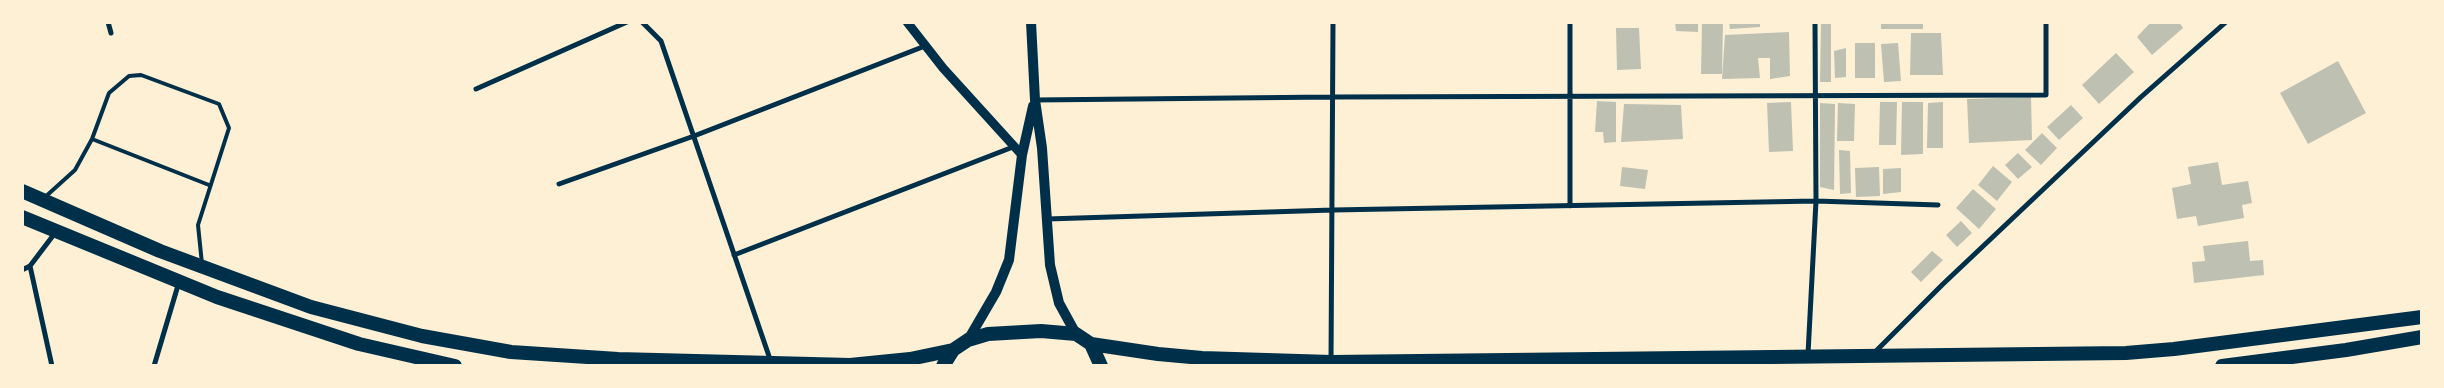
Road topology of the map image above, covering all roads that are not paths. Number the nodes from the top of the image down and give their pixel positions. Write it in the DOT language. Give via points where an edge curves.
graph roads {
  1 [pos="108,22"];
  2 [pos="627,22"];
  3 [pos="642,22"];
  4 [pos="907,22"];
  5 [pos="1031,22"];
  6 [pos="1332,22"];
  7 [pos="1570,22"];
  8 [pos="1815,22"];
  9 [pos="2046,22"];
  10 [pos="2226,22"];
  11 [pos="111,33"];
  12 [pos="925,46"];
  13 [pos="476,89"];
  14 [pos="1816,96"];
  15 [pos="1332,97"];
  16 [pos="1570,98"];
  17 [pos="1034,100"];
  18 [pos="694,136"];
  19 [pos="92,139"];
  20 [pos="1013,147"];
  21 [pos="1022,155"];
  22 [pos="559,184"];
  23 [pos="209,185"];
  24 [pos="22,191"];
  25 [pos="42,200"];
  26 [pos="1816,202"];
  27 [pos="1938,205"];
  28 [pos="1570,206"];
  29 [pos="1333,210"];
  30 [pos="22,217"];
  31 [pos="1046,219"];
  32 [pos="56,231"];
  33 [pos="734,255"];
  34 [pos="30,266"];
  35 [pos="202,266"];
  36 [pos="22,270"];
  37 [pos="179,281"];
  38 [pos="2422,317"];
  39 [pos="1076,334"];
  40 [pos="2422,337"];
  41 [pos="968,340"];
  42 [pos="1090,344"];
  43 [pos="953,350"];
  44 [pos="1873,354"];
  45 [pos="1808,356"];
  46 [pos="771,362"];
  47 [pos="1331,362"];
  48 [pos="52,366"];
  49 [pos="154,366"];
  50 [pos="455,366"];
  51 [pos="943,366"];
  52 [pos="1101,366"];
  53 [pos="2222,366"];
  1 -- 11 [label="street"];
  2 -- 13 [label="street"];
  3 -- 18 [label="street" via="662,41"];
  4 -- 12 [label="street"];
  5 -- 17 [label="main road"];
  6 -- 15 [label="street"];
  7 -- 16 [label="street"];
  8 -- 14 [label="street"];
  9 -- 14 [label="street" via="2046,95"];
  10 -- 44 [label="street" via="1943,284"];
  12 -- 18 [label="street"];
  12 -- 20 [label="street"];
  14 -- 16 [label="street"];
  14 -- 26 [label="street"];
  15 -- 16 [label="street"];
  15 -- 17 [label="street"];
  15 -- 29 [label="street"];
  16 -- 28 [label="street"];
  17 -- 21 [label="main road"];
  17 -- 31 [label="main road" via="1042,148"];
  18 -- 22 [label="street"];
  18 -- 33 [label="street"];
  19 -- 23 [label="lane"];
  19 -- 23 [label="lane" via="109,93 129,76 140,75 219,104 229,128"];
  19 -- 25 [label="lane" via="75,170"];
  20 -- 21 [label="street"];
  20 -- 33 [label="street"];
  21 -- 41 [label="main road" via="1009,260 996,292"];
  23 -- 35 [label="lane" via="198,225"];
  24 -- 25 [label="highway"];
  25 -- 35 [label="highway"];
  26 -- 27 [label="street"];
  26 -- 28 [label="street"];
  26 -- 45 [label="street"];
  28 -- 29 [label="street"];
  29 -- 31 [label="street"];
  29 -- 47 [label="street"];
  30 -- 32 [label="highway"];
  31 -- 39 [label="main road" via="1054,286 1059,303"];
  32 -- 34 [label="street"];
  32 -- 37 [label="highway"];
  33 -- 46 [label="street"];
  34 -- 36 [label="street"];
  34 -- 48 [label="street"];
  35 -- 46 [label="highway" via="311,306 422,336 511,352 618,359"];
  37 -- 49 [label="street"];
  37 -- 50 [label="highway" via="225,300 359,344"];
  38 -- 44 [label="highway" via="2126,353"];
  39 -- 41 [label="highway" via="1012,331"];
  39 -- 42 [label="highway"];
  40 -- 53 [label="highway"];
  41 -- 43 [label="highway"];
  42 -- 47 [label="highway" via="1202,358"];
  42 -- 52 [label="highway"];
  43 -- 46 [label="highway" via="910,359 850,364"];
  43 -- 51 [label="highway"];
  44 -- 45 [label="highway"];
  45 -- 47 [label="highway"];
}
